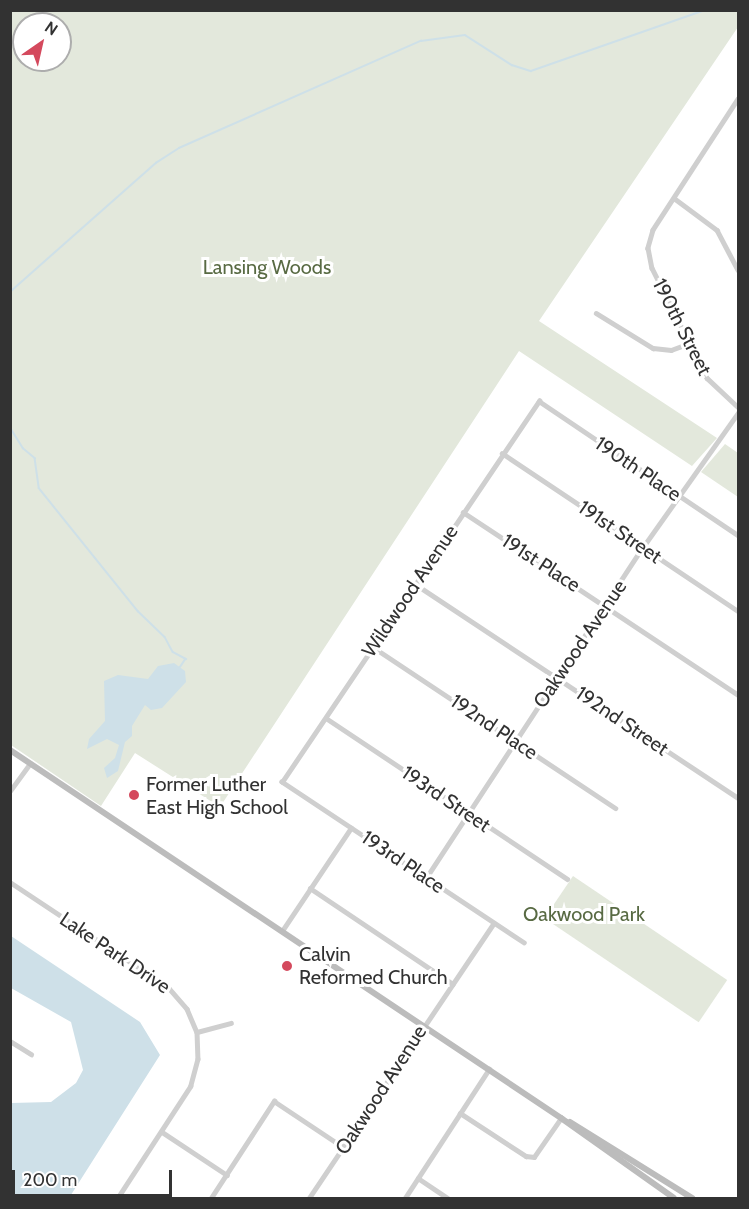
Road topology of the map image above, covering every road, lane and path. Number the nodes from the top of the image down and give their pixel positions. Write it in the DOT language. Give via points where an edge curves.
graph roads {
  1 [pos="738,99"];
  2 [pos="674,198"];
  3 [pos="738,270"];
  4 [pos="596,313"];
  5 [pos="690,343"];
  6 [pos="539,401"];
  7 [pos="738,407"];
  8 [pos="738,413"];
  9 [pos="502,453"];
  10 [pos="679,496"];
  11 [pos="463,512"];
  12 [pos="738,535"];
  13 [pos="643,547"];
  14 [pos="415,584"];
  15 [pos="606,606"];
  16 [pos="738,611"];
  17 [pos="373,646"];
  18 [pos="557,677"];
  19 [pos="738,695"];
  20 [pos="326,718"];
  21 [pos="515,741"];
  22 [pos="10,750"];
  23 [pos="30,763"];
  24 [pos="282,782"];
  25 [pos="10,791"];
  26 [pos="738,798"];
  27 [pos="615,808"];
  28 [pos="468,813"];
  29 [pos="351,828"];
  30 [pos="426,878"];
  31 [pos="567,879"];
  32 [pos="10,882"];
  33 [pos="310,888"];
  34 [pos="494,922"];
  35 [pos="282,931"];
  36 [pos="524,943"];
  37 [pos="453,984"];
  38 [pos="231,1023"];
  39 [pos="423,1025"];
  40 [pos="196,1032"];
  41 [pos="10,1041"];
  42 [pos="31,1054"];
  43 [pos="489,1070"];
  44 [pos="460,1113"];
  45 [pos="561,1118"];
  46 [pos="162,1132"];
  47 [pos="343,1147"];
  48 [pos="226,1175"];
  49 [pos="418,1178"];
  50 [pos="118,1198"];
  51 [pos="211,1198"];
  52 [pos="309,1198"];
  53 [pos="405,1198"];
  54 [pos="448,1198"];
  55 [pos="674,1198"];
  56 [pos="692,1198"];
  1 -- 2 [label="street"];
  2 -- 3 [label="street" via="712,225"];
  2 -- 5 [label="street, 190th Street" via="650,235 650,261"];
  4 -- 5 [label="street" via="653,348 671,350"];
  5 -- 7 [label="street, 190th Street" via="712,385"];
  6 -- 9 [label="street, Wildwood Avenue"];
  6 -- 10 [label="street, 190th Place"];
  8 -- 10 [label="street, Oakwood Avenue"];
  9 -- 11 [label="street, Wildwood Avenue"];
  9 -- 13 [label="street, 191st Street"];
  10 -- 12 [label="street, 190th Place"];
  10 -- 13 [label="street, Oakwood Avenue"];
  11 -- 14 [label="street, Wildwood Avenue"];
  11 -- 15 [label="street, 191st Place"];
  13 -- 15 [label="street, Oakwood Avenue"];
  13 -- 16 [label="street, 191st Street"];
  14 -- 17 [label="street, Wildwood Avenue"];
  14 -- 18 [label="street, 192nd Street"];
  15 -- 18 [label="street, Oakwood Avenue"];
  15 -- 19 [label="street, 191st Place"];
  17 -- 20 [label="street, Wildwood Avenue"];
  17 -- 21 [label="street, 192nd Place"];
  18 -- 21 [label="street, Oakwood Avenue"];
  18 -- 26 [label="street, 192nd Street"];
  20 -- 24 [label="street, Wildwood Avenue"];
  20 -- 28 [label="street, 193rd Street"];
  21 -- 27 [label="street, 192nd Place"];
  21 -- 28 [label="street, Oakwood Avenue"];
  22 -- 23 [label="main road"];
  23 -- 25 [label="street"];
  23 -- 35 [label="main road"];
  24 -- 29 [label="street, 193rd Place"];
  28 -- 30 [label="street, Oakwood Avenue"];
  28 -- 31 [label="street, 193rd Street"];
  29 -- 30 [label="street, 193rd Place"];
  29 -- 33 [label="street"];
  30 -- 34 [label="street, 193rd Place"];
  32 -- 40 [label="street, Lake Park Drive" via="168,987 187,1009"];
  33 -- 35 [label="street"];
  33 -- 37 [label="street"];
  34 -- 36 [label="street, 193rd Place"];
  34 -- 37 [label="street, Oakwood Avenue"];
  35 -- 39 [label="main road"];
  37 -- 39 [label="street, Oakwood Avenue"];
  38 -- 40 [label="street"];
  39 -- 43 [label="main road"];
  39 -- 47 [label="street, Oakwood Avenue"];
  40 -- 46 [label="street, Lake Park Drive" via="195,1077"];
  41 -- 42 [label="street"];
  43 -- 44 [label="street"];
  43 -- 45 [label="main road"];
  44 -- 45 [label="street" via="526,1156 538,1154"];
  44 -- 49 [label="street"];
  45 -- 55 [label="main road"];
  45 -- 56 [label="main road" via="588,1130"];
  46 -- 48 [label="street"];
  46 -- 50 [label="street, Lake Park Drive"];
  47 -- 48 [label="street" via="274,1101"];
  47 -- 52 [label="street, Oakwood Avenue"];
  48 -- 51 [label="street"];
  49 -- 53 [label="street"];
  49 -- 54 [label="street"];
}
